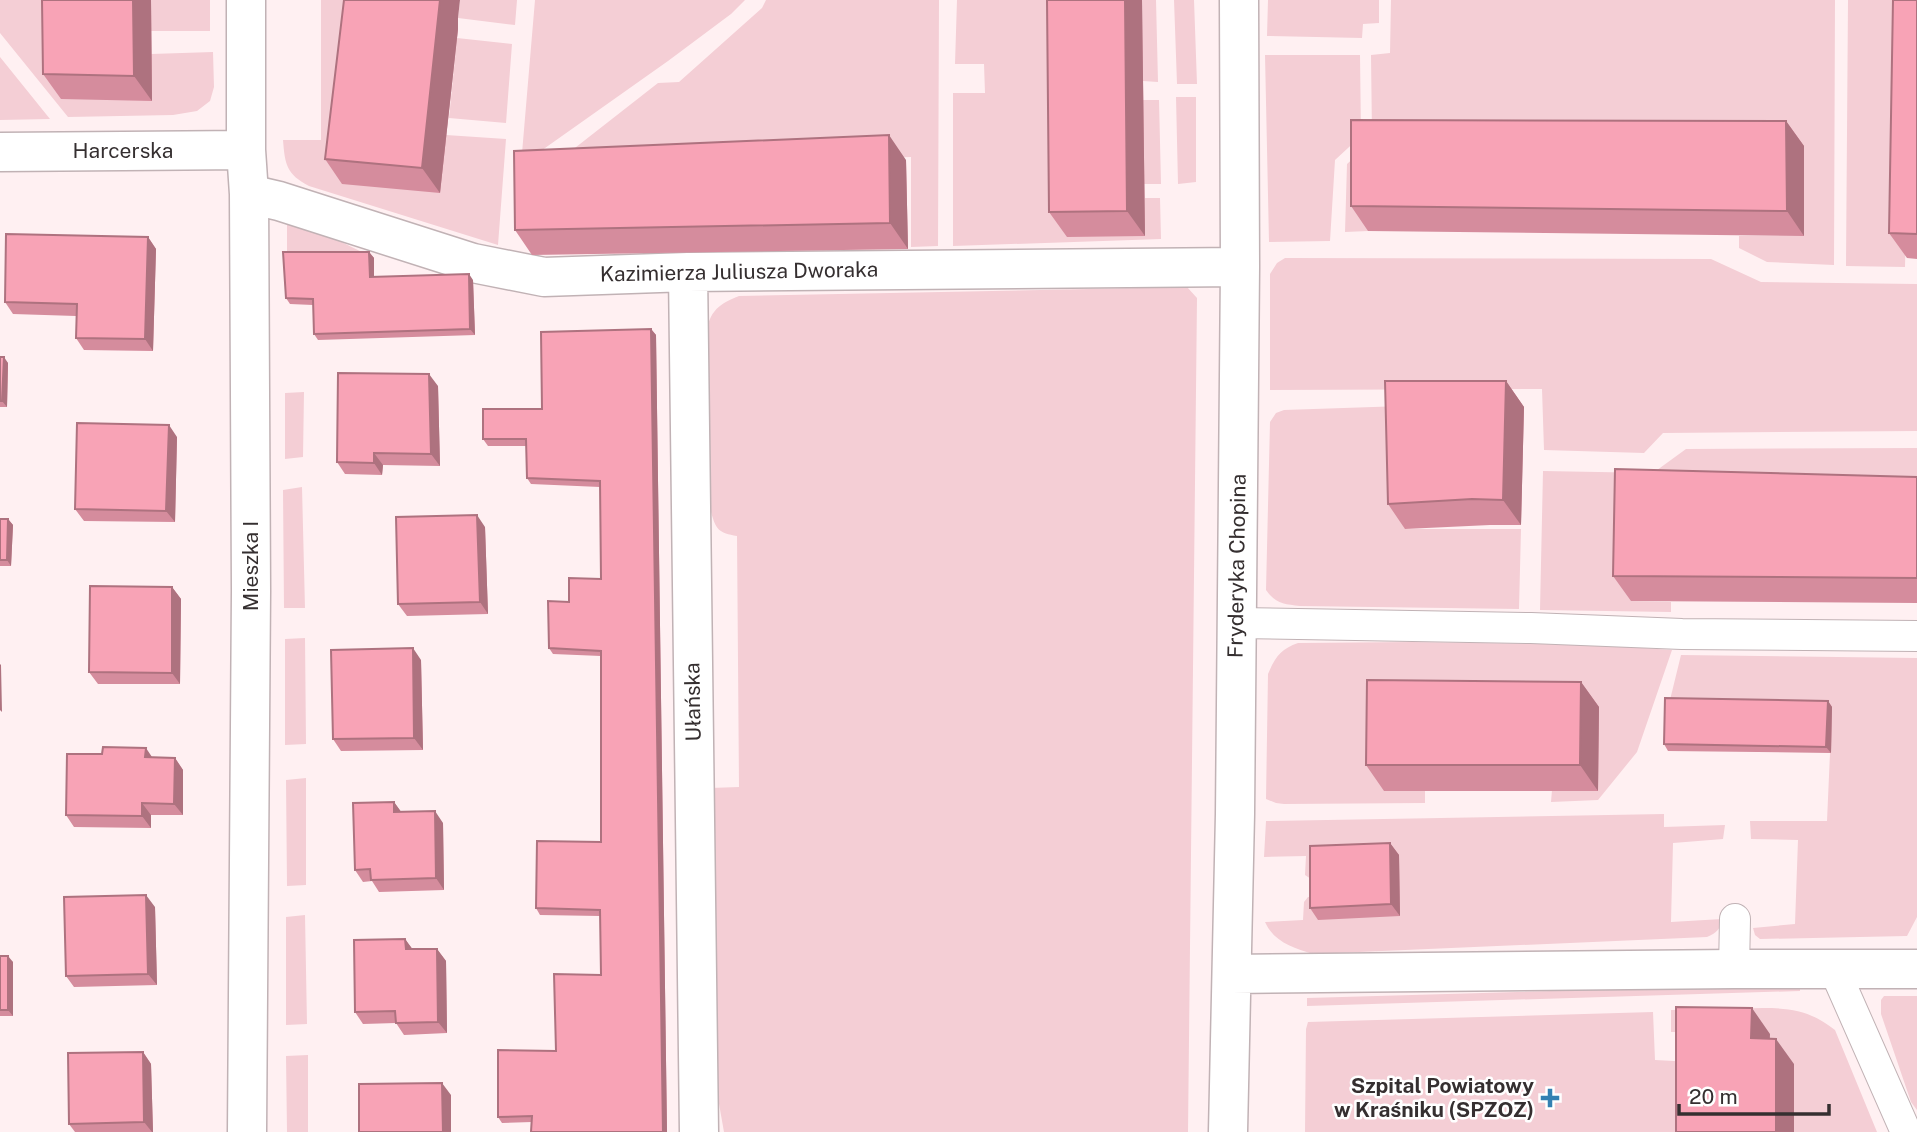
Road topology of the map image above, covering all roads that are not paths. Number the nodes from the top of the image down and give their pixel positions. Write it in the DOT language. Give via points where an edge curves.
graph roads {
  1 [pos="246,0"];
  2 [pos="1239,0"];
  3 [pos="246,150"];
  4 [pos="0,152"];
  5 [pos="249,194"];
  6 [pos="1240,267"];
  7 [pos="688,272"];
  8 [pos="1236,623"];
  9 [pos="1917,636"];
  10 [pos="1735,919"];
  11 [pos="1734,969"];
  12 [pos="1834,969"];
  13 [pos="1917,969"];
  14 [pos="1232,974"];
  15 [pos="247,1132"];
  16 [pos="699,1132"];
  17 [pos="1228,1132"];
  18 [pos="1906,1132"];
  1 -- 3 [label="street, Mieszka I"];
  2 -- 6 [label="street, Fryderyka Chopina"];
  3 -- 4 [label="street, Harcerska"];
  3 -- 5 [label="street, Mieszka I"];
  5 -- 7 [label="street, Kazimierza Juliusza Dworaka" via="473,263 544,277"];
  5 -- 15 [label="street, Mieszka I"];
  6 -- 7 [label="street, Kazimierza Juliusza Dworaka"];
  6 -- 8 [label="street, Fryderyka Chopina"];
  7 -- 16 [label="street, Ułańska"];
  8 -- 9 [label="lane"];
  8 -- 14 [label="street, Fryderyka Chopina"];
  10 -- 11 [label="lane"];
  11 -- 12 [label="street"];
  11 -- 14 [label="street"];
  12 -- 13 [label="street"];
  12 -- 18 [label="lane"];
  14 -- 17 [label="street, Fryderyka Chopina"];
}
